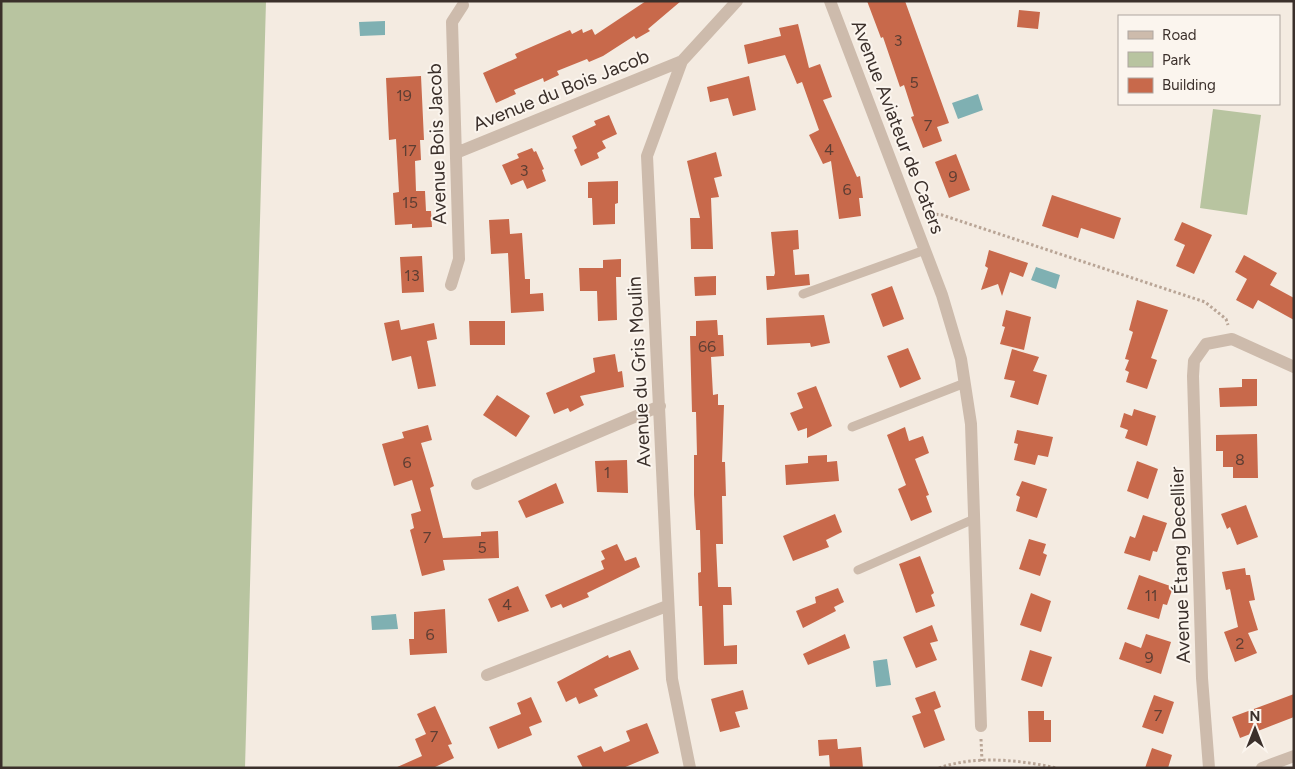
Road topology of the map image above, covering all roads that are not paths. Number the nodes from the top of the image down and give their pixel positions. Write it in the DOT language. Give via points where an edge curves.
graph roads {
  1 [pos="737,1"];
  2 [pos="822,1"];
  3 [pos="830,1"];
  4 [pos="463,5"];
  5 [pos="836,17"];
  6 [pos="682,61"];
  7 [pos="456,153"];
  8 [pos="925,250"];
  9 [pos="451,285"];
  10 [pos="803,294"];
  11 [pos="1294,367"];
  12 [pos="965,383"];
  13 [pos="660,406"];
  14 [pos="852,427"];
  15 [pos="477,484"];
  16 [pos="974,519"];
  17 [pos="858,570"];
  18 [pos="668,606"];
  19 [pos="487,675"];
  20 [pos="980,726"];
  21 [pos="1294,756"];
  22 [pos="690,768"];
  23 [pos="1209,768"];
  24 [pos="1262,768"];
  1 -- 6 [label="street, Avenue du Gris Moulin"];
  2 -- 5 [label="street, Avenue Aviateur de Caters"];
  3 -- 5 [label="street, Avenue Aviateur de Caters"];
  4 -- 7 [label="street, Avenue Bois Jacob" via="452,22"];
  5 -- 8 [label="street, Avenue Aviateur de Caters"];
  6 -- 7 [label="street, Avenue du Bois Jacob"];
  6 -- 13 [label="street, Avenue du Gris Moulin" via="647,156"];
  7 -- 9 [label="street, Avenue Bois Jacob" via="459,258"];
  8 -- 10 [label="lane, Avenue Aviateur de Caters"];
  8 -- 12 [label="street, Avenue Aviateur de Caters" via="952,327"];
  11 -- 23 [label="street, Avenue Étang Decellier" via="1232,339 1206,344 1194,361 1202,668"];
  12 -- 14 [label="lane"];
  12 -- 16 [label="street, Avenue Aviateur de Caters" via="971,424"];
  13 -- 15 [label="street"];
  13 -- 18 [label="street, Avenue du Gris Moulin"];
  16 -- 17 [label="lane"];
  16 -- 20 [label="street, Avenue Aviateur de Caters"];
  18 -- 19 [label="street"];
  18 -- 22 [label="street, Avenue du Gris Moulin" via="672,679"];
  21 -- 24 [label="street"];
}
